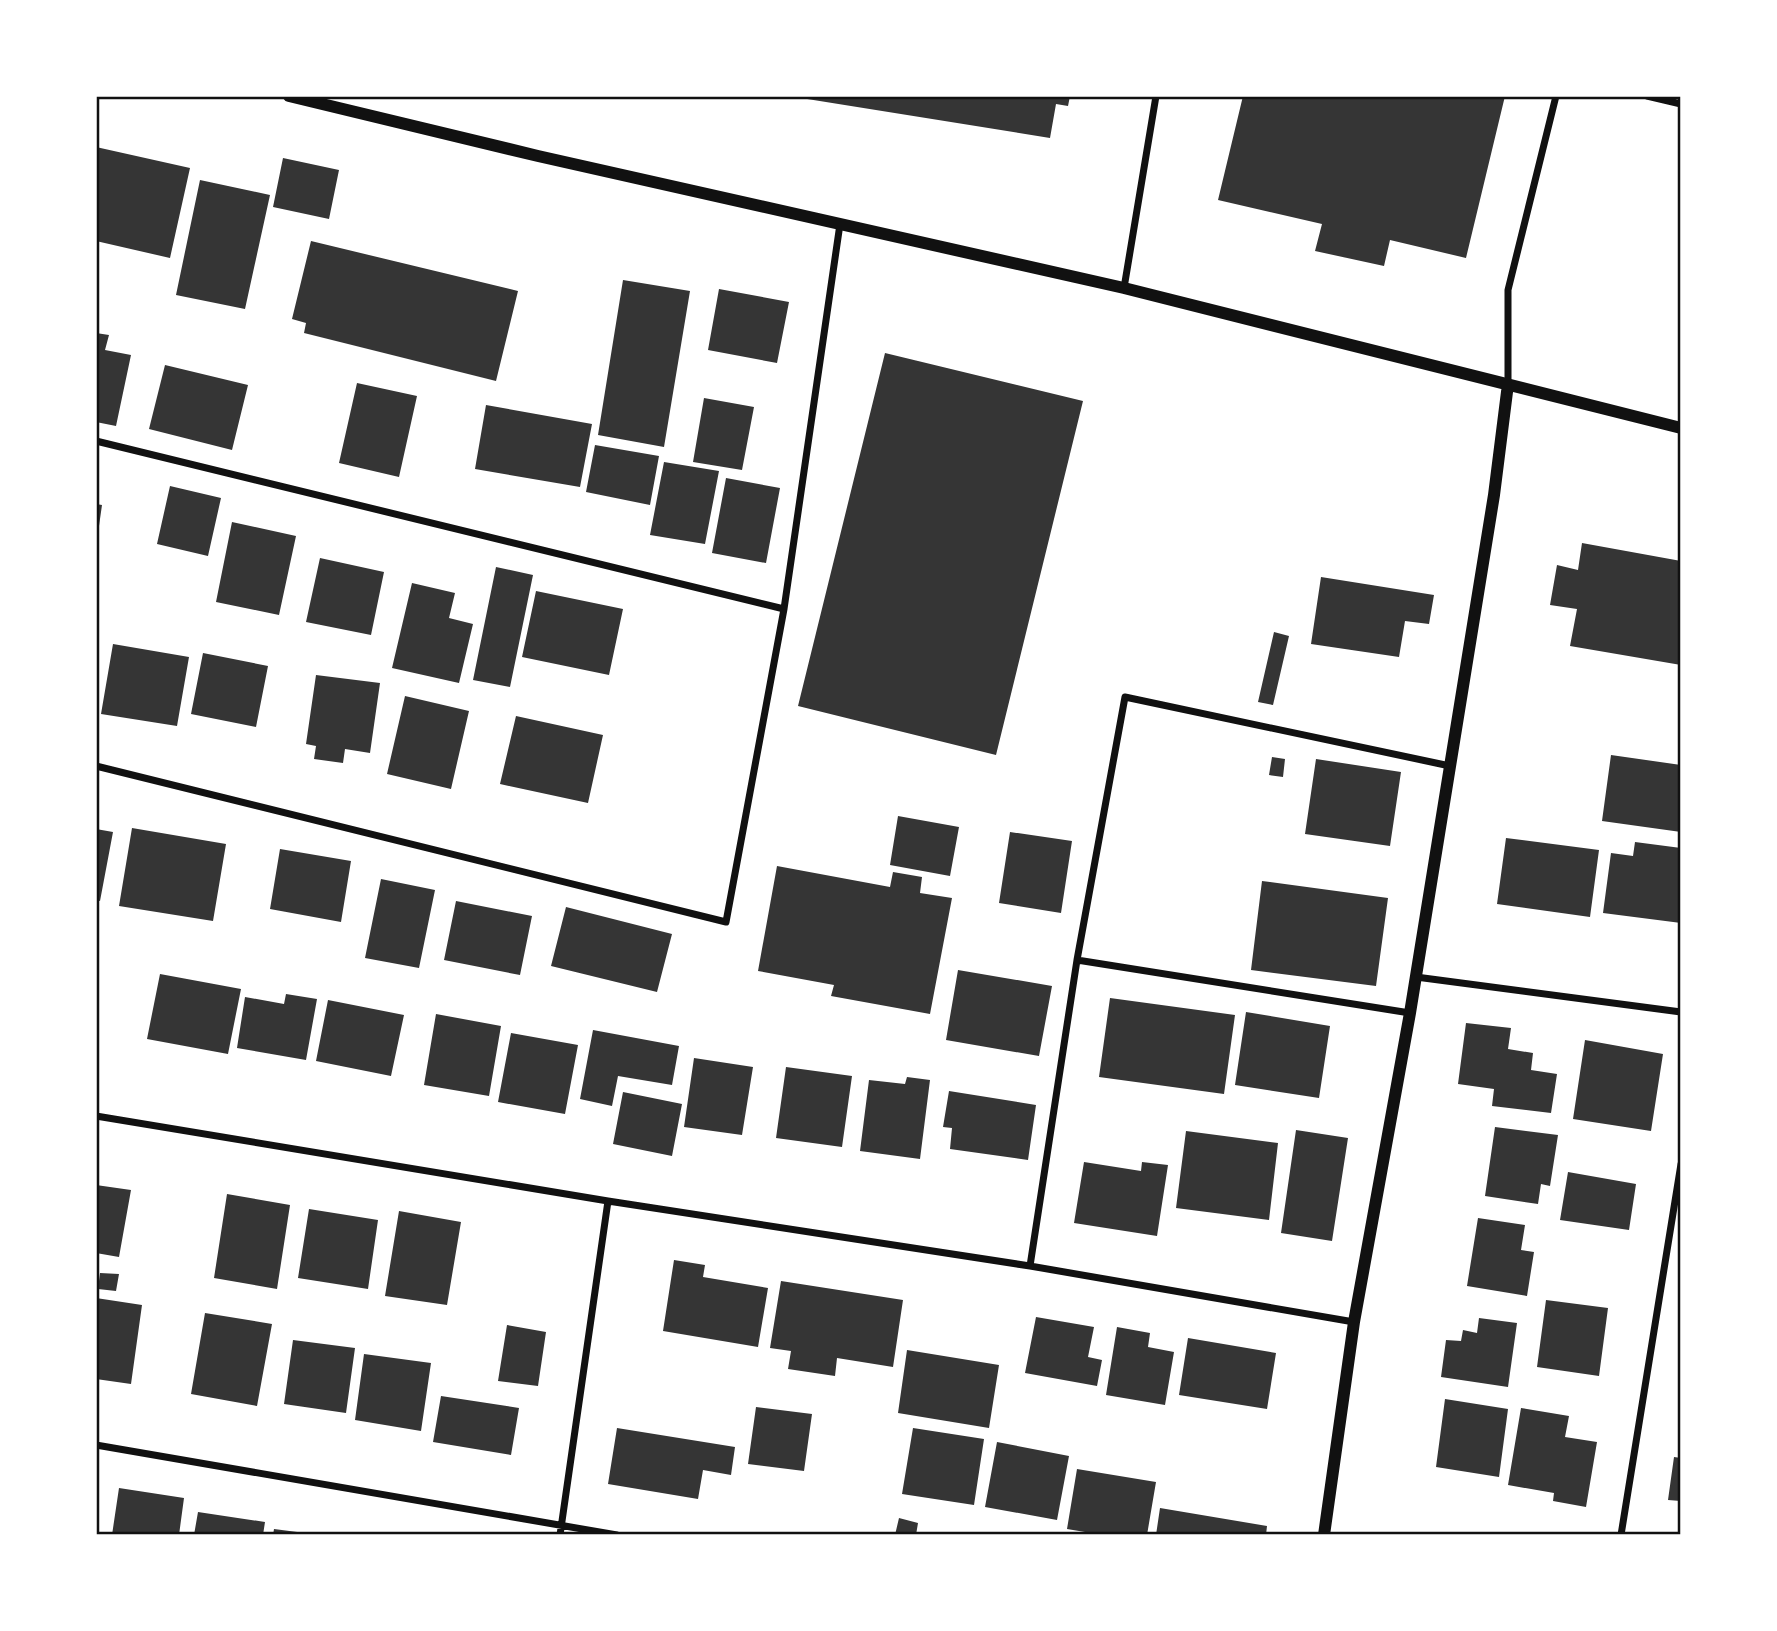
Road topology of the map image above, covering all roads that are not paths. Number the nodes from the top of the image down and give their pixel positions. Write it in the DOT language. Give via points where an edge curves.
graph roads {
  1 [pos="289,96"];
  2 [pos="1156,96"];
  3 [pos="1556,96"];
  4 [pos="1647,96"];
  5 [pos="1681,104"];
  6 [pos="840,224"];
  7 [pos="1124,288"];
  8 [pos="1508,384"];
  9 [pos="1681,428"];
  10 [pos="96,441"];
  11 [pos="784,610"];
  12 [pos="96,766"];
  13 [pos="1450,766"];
  14 [pos="1077,960"];
  15 [pos="1416,977"];
  16 [pos="1681,1012"];
  17 [pos="1410,1013"];
  18 [pos="96,1116"];
  19 [pos="1681,1164"];
  20 [pos="608,1200"];
  21 [pos="1030,1266"];
  22 [pos="1354,1322"];
  23 [pos="96,1445"];
  24 [pos="561,1525"];
  25 [pos="560,1535"];
  26 [pos="617,1535"];
  27 [pos="1324,1535"];
  28 [pos="1621,1535"];
  1 -- 6 [label="street"];
  2 -- 7 [label="street"];
  3 -- 8 [label="street" via="1508,290"];
  4 -- 5 [label="street"];
  6 -- 7 [label="street"];
  6 -- 11 [label="street"];
  7 -- 8 [label="street"];
  8 -- 9 [label="street"];
  8 -- 13 [label="street"];
  10 -- 11 [label="street"];
  11 -- 12 [label="street" via="726,922"];
  13 -- 14 [label="street" via="1125,696"];
  13 -- 15 [label="street"];
  14 -- 17 [label="street"];
  14 -- 21 [label="street"];
  15 -- 16 [label="street"];
  15 -- 17 [label="street"];
  17 -- 22 [label="street"];
  18 -- 20 [label="street"];
  19 -- 28 [label="street"];
  20 -- 21 [label="street"];
  20 -- 24 [label="street"];
  21 -- 22 [label="street"];
  22 -- 27 [label="street"];
  23 -- 24 [label="street"];
  24 -- 25 [label="street"];
  24 -- 26 [label="street"];
}
